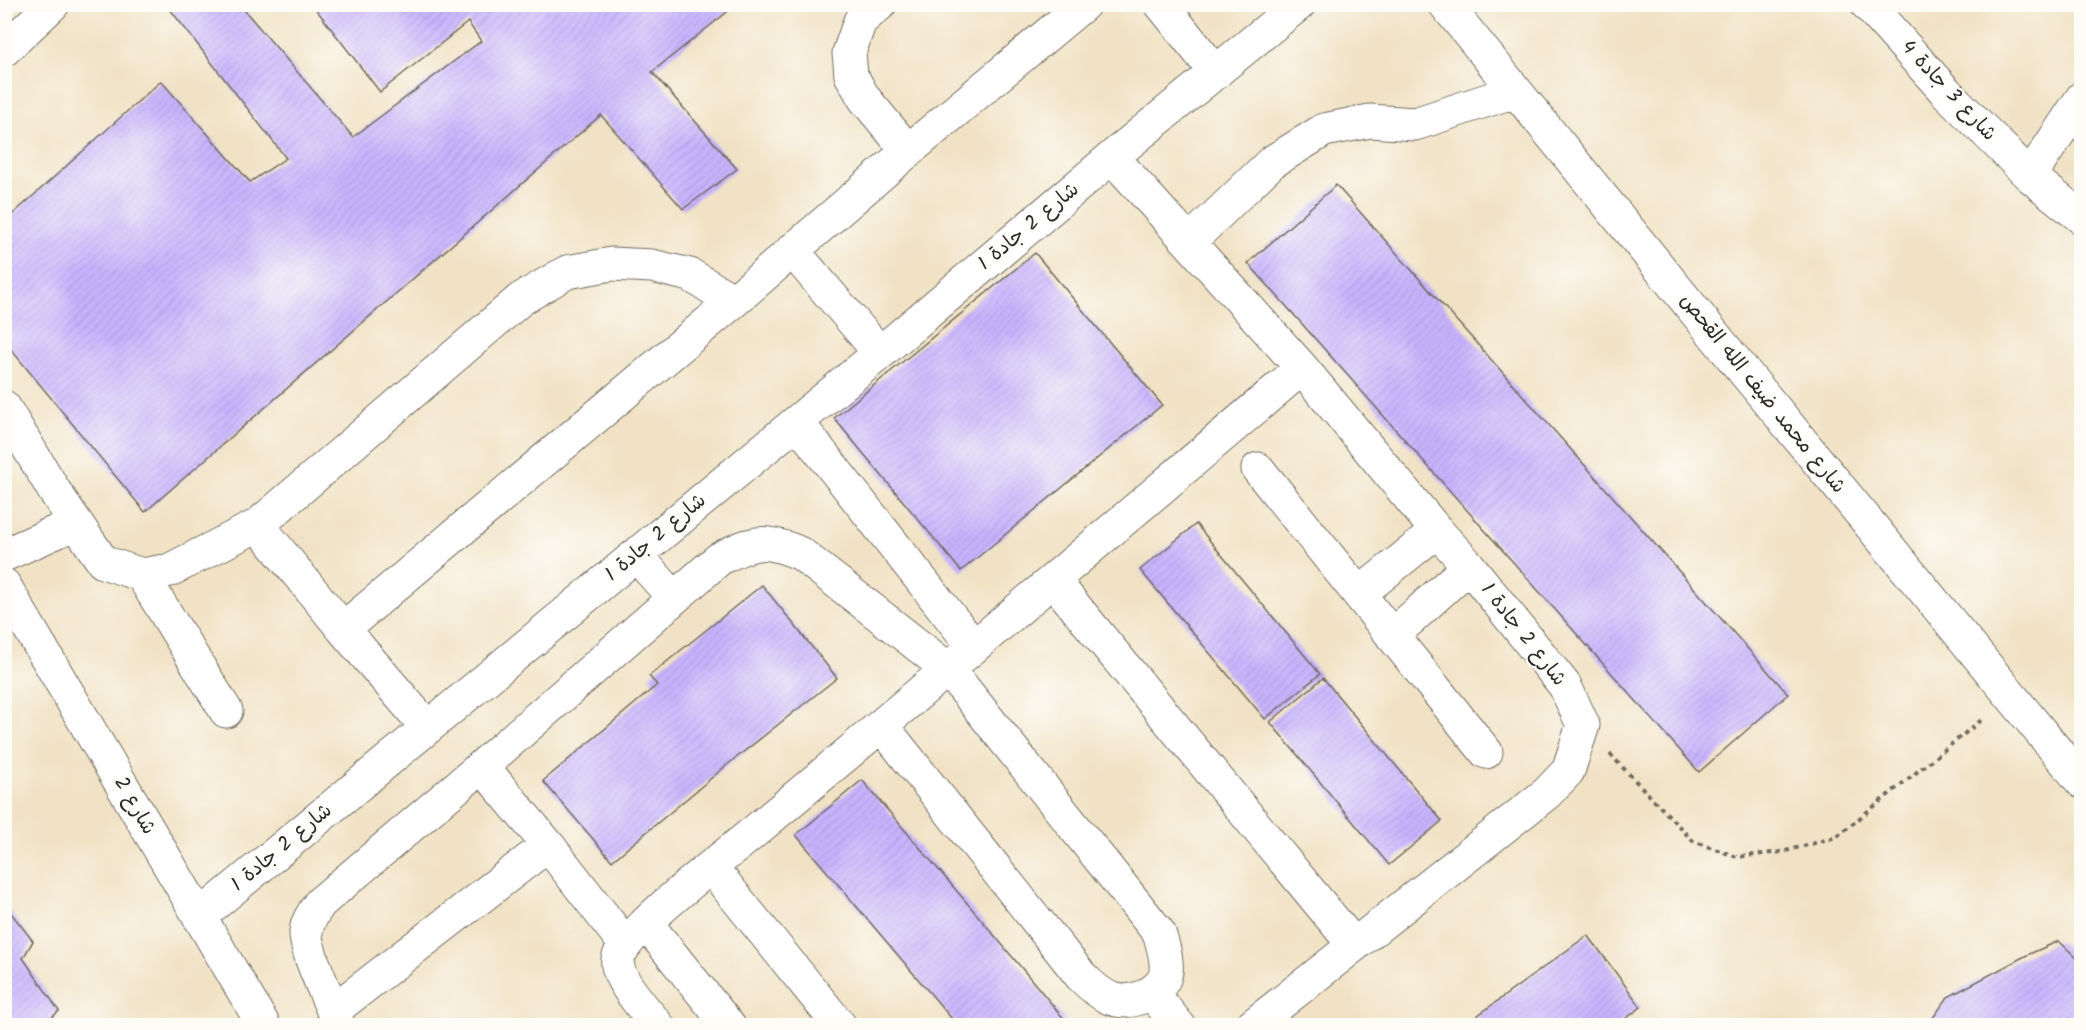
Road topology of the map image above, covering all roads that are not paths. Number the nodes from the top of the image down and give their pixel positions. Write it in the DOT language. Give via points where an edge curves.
graph roads {
  1 [pos="880,4"];
  2 [pos="1083,4"];
  3 [pos="1161,4"];
  4 [pos="1299,4"];
  5 [pos="1445,4"];
  6 [pos="1868,4"];
  7 [pos="35,10"];
  8 [pos="4,50"];
  9 [pos="1216,73"];
  10 [pos="1515,91"];
  11 [pos="2082,98"];
  12 [pos="908,151"];
  13 [pos="1112,157"];
  14 [pos="2030,176"];
  15 [pos="2082,218"];
  16 [pos="1189,242"];
  17 [pos="792,250"];
  18 [pos="734,301"];
  19 [pos="880,353"];
  20 [pos="1302,368"];
  21 [pos="4,407"];
  22 [pos="797,422"];
  23 [pos="1258,469"];
  24 [pos="76,523"];
  25 [pos="258,525"];
  26 [pos="1437,531"];
  27 [pos="4,555"];
  28 [pos="636,555"];
  29 [pos="1468,566"];
  30 [pos="142,575"];
  31 [pos="1053,580"];
  32 [pos="4,585"];
  33 [pos="1359,594"];
  34 [pos="674,598"];
  35 [pos="343,629"];
  36 [pos="1392,636"];
  37 [pos="974,647"];
  38 [pos="948,669"];
  39 [pos="226,711"];
  40 [pos="882,726"];
  41 [pos="427,727"];
  42 [pos="1486,752"];
  43 [pos="482,766"];
  44 [pos="2082,782"];
  45 [pos="548,845"];
  46 [pos="711,867"];
  47 [pos="199,917"];
  48 [pos="636,933"];
  49 [pos="1353,945"];
  50 [pos="1152,993"];
  51 [pos="336,1018"];
  52 [pos="264,1026"];
  53 [pos="658,1026"];
  54 [pos="729,1026"];
  55 [pos="840,1026"];
  56 [pos="1179,1026"];
  57 [pos="1252,1026"];
  1 -- 12 [label="street" via="860,21 849,53 851,75 864,98"];
  2 -- 12 [label="street"];
  3 -- 9 [label="street"];
  4 -- 9 [label="street, شارع 2 جادة 1"];
  5 -- 10 [label="street, شارع محمد ضيف الله القحص"];
  6 -- 14 [label="street, شارع 3 جادة 4" via="1946,92"];
  7 -- 8 [label="street"];
  9 -- 13 [label="street, شارع 2 جادة 1"];
  10 -- 16 [label="street" via="1415,124 1370,121 1324,130 1272,162"];
  10 -- 44 [label="street, شارع محمد ضيف الله القحص"];
  11 -- 14 [label="street"];
  12 -- 17 [label="street"];
  13 -- 16 [label="street, شارع 2 جادة 1"];
  13 -- 19 [label="street, شارع 2 جادة 1"];
  14 -- 15 [label="street, شارع 3 جادة 4"];
  16 -- 20 [label="street, شارع 2 جادة 1"];
  17 -- 18 [label="street"];
  17 -- 19 [label="street"];
  18 -- 25 [label="street" via="690,275 652,266 612,264 567,272 520,299"];
  18 -- 35 [label="street"];
  19 -- 22 [label="street, شارع 2 جادة 1"];
  20 -- 26 [label="street, شارع 2 جادة 1"];
  20 -- 31 [label="street"];
  21 -- 24 [label="street"];
  22 -- 28 [label="street, شارع 2 جادة 1"];
  22 -- 37 [label="street"];
  23 -- 33 [label="street"];
  24 -- 27 [label="street"];
  24 -- 30 [label="street" via="104,562"];
  25 -- 30 [label="street" via="170,570"];
  25 -- 35 [label="street"];
  26 -- 29 [label="street, شارع 2 جادة 1"];
  26 -- 33 [label="street"];
  28 -- 34 [label="street"];
  28 -- 41 [label="street, شارع 2 جادة 1"];
  29 -- 36 [label="street"];
  29 -- 49 [label="street, شارع 2 جادة 1" via="1565,686 1583,725 1568,771 1547,793"];
  30 -- 39 [label="street"];
  31 -- 37 [label="street"];
  31 -- 49 [label="street"];
  32 -- 47 [label="street, شارع 2"];
  33 -- 36 [label="street"];
  34 -- 38 [label="street" via="719,559 740,548 779,544 801,554"];
  34 -- 43 [label="street"];
  35 -- 41 [label="street"];
  36 -- 42 [label="street"];
  37 -- 38 [label="street"];
  38 -- 40 [label="street"];
  38 -- 50 [label="street" via="1159,933 1166,956 1164,979"];
  40 -- 46 [label="street"];
  40 -- 50 [label="street" via="1097,992 1113,1001 1135,1000"];
  41 -- 47 [label="street, شارع 2 جادة 1"];
  43 -- 45 [label="street"];
  43 -- 51 [label="street" via="320,903 311,916 306,932 308,949"];
  45 -- 48 [label="street"];
  45 -- 51 [label="street"];
  46 -- 48 [label="street"];
  46 -- 55 [label="street"];
  47 -- 52 [label="street, شارع 2"];
  48 -- 53 [label="street" via="618,961 620,972"];
  48 -- 54 [label="street"];
  49 -- 57 [label="street"];
  50 -- 56 [label="street"];
}
